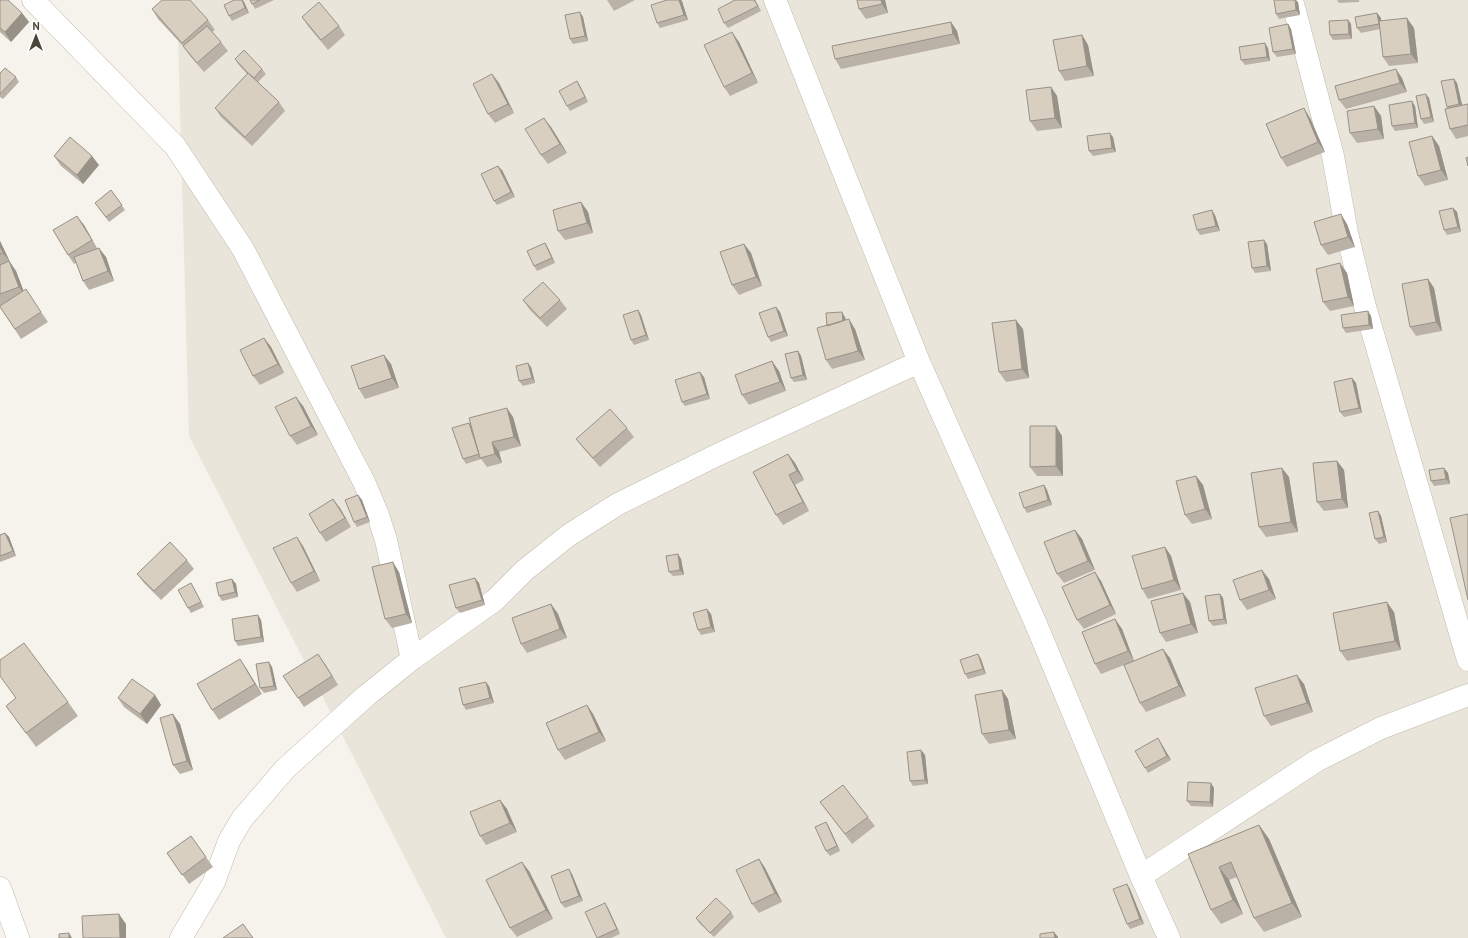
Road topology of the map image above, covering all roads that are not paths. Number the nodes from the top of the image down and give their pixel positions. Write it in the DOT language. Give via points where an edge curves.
graph roads {
  1 [pos="33,0"];
  2 [pos="775,0"];
  3 [pos="1292,0"];
  4 [pos="919,362"];
  5 [pos="412,659"];
  6 [pos="1468,660"];
  7 [pos="1468,695"];
  8 [pos="1141,876"];
  9 [pos="0,888"];
  10 [pos="18,938"];
  11 [pos="181,938"];
  12 [pos="1169,938"];
  1 -- 5 [label="street" via="175,146 243,249 375,508 386,540"];
  2 -- 4 [label="street"];
  3 -- 6 [label="street" via="1333,156 1347,233 1364,303"];
  4 -- 5 [label="street" via="717,455 618,504 569,535 525,570 495,600"];
  4 -- 8 [label="street" via="1036,624"];
  5 -- 11 [label="street" via="366,696 285,770 242,819 229,842 214,882"];
  7 -- 8 [label="street" via="1381,728 1316,761"];
  8 -- 12 [label="street"];
  9 -- 10 [label="street"];
}
